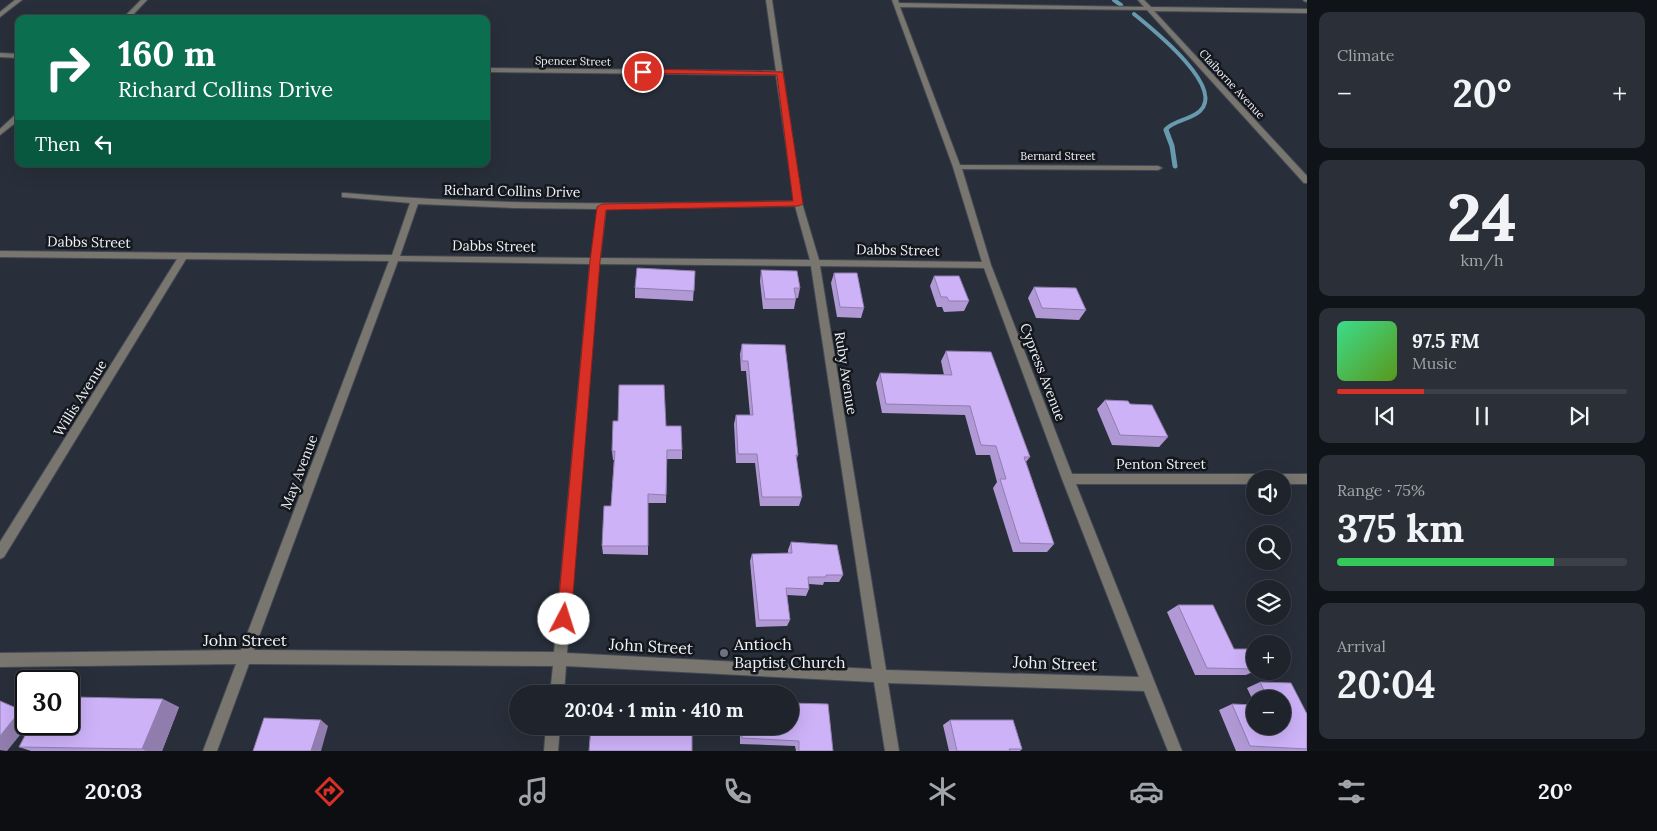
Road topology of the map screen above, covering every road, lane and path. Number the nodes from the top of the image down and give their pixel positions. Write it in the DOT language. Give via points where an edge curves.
graph roads {
  1 [pos="19,0"];
  2 [pos="144,0"];
  3 [pos="769,0"];
  4 [pos="1141,0"];
  5 [pos="896,3"];
  6 [pos="1150,10"];
  7 [pos="1307,11"];
  8 [pos="0,15"];
  9 [pos="129,15"];
  10 [pos="0,55"];
  11 [pos="15,56"];
  12 [pos="490,70"];
  13 [pos="780,73"];
  14 [pos="15,120"];
  15 [pos="0,133"];
  16 [pos="957,167"];
  17 [pos="1158,168"];
  18 [pos="1303,173"];
  19 [pos="1307,181"];
  20 [pos="345,195"];
  21 [pos="414,203"];
  22 [pos="798,204"];
  23 [pos="602,207"];
  24 [pos="0,254"];
  25 [pos="183,257"];
  26 [pos="395,258"];
  27 [pos="595,261"];
  28 [pos="815,263"];
  29 [pos="987,265"];
  30 [pos="1068,479"];
  31 [pos="1246,479"];
  32 [pos="1291,479"];
  33 [pos="1307,479"];
  34 [pos="0,553"];
  35 [pos="245,657"];
  36 [pos="560,659"];
  37 [pos="0,660"];
  38 [pos="879,676"];
  39 [pos="1149,684"];
  40 [pos="558,685"];
  41 [pos="552,735"];
  42 [pos="210,751"];
  43 [pos="551,751"];
  44 [pos="892,751"];
  45 [pos="1175,751"];
  1 -- 8 [label="street"];
  2 -- 9 [label="street"];
  3 -- 13 [label="street, Ruby Avenue"];
  4 -- 6 [label="street, Claiborne Avenue"];
  5 -- 6 [label="street"];
  5 -- 16 [label="street, Cypress Avenue"];
  6 -- 7 [label="street"];
  6 -- 18 [label="street, Claiborne Avenue"];
  10 -- 11 [label="street"];
  12 -- 13 [label="street, Spencer Street"];
  13 -- 22 [label="street, Ruby Avenue"];
  14 -- 15 [label="street"];
  16 -- 17 [label="street, Bernard Street"];
  16 -- 29 [label="street, Cypress Avenue"];
  18 -- 19 [label="street, Claiborne Avenue"];
  20 -- 21 [label="street, Richard Collins Drive"];
  21 -- 23 [label="street, Richard Collins Drive"];
  21 -- 26 [label="street, May Avenue"];
  22 -- 23 [label="street, Richard Collins Drive"];
  22 -- 28 [label="street, Ruby Avenue"];
  23 -- 27 [label="street"];
  24 -- 25 [label="street, Dabbs Street"];
  25 -- 26 [label="street, Dabbs Street"];
  25 -- 34 [label="street, Willis Avenue"];
  26 -- 27 [label="street, Dabbs Street"];
  26 -- 35 [label="street, May Avenue"];
  27 -- 28 [label="street, Dabbs Street"];
  27 -- 36 [label="street"];
  28 -- 29 [label="street, Dabbs Street"];
  28 -- 38 [label="street, Ruby Avenue"];
  29 -- 30 [label="street, Cypress Avenue"];
  30 -- 31 [label="street, Penton Street"];
  30 -- 39 [label="street, Cypress Avenue"];
  32 -- 33 [label="street"];
  35 -- 36 [label="street, John Street"];
  35 -- 37 [label="street, John Street"];
  35 -- 42 [label="street, May Avenue"];
  36 -- 38 [label="street, John Street"];
  36 -- 40 [label="street"];
  38 -- 39 [label="street, John Street"];
  38 -- 44 [label="street, Ruby Avenue"];
  39 -- 45 [label="street, Cypress Avenue"];
  41 -- 43 [label="street"];
}
